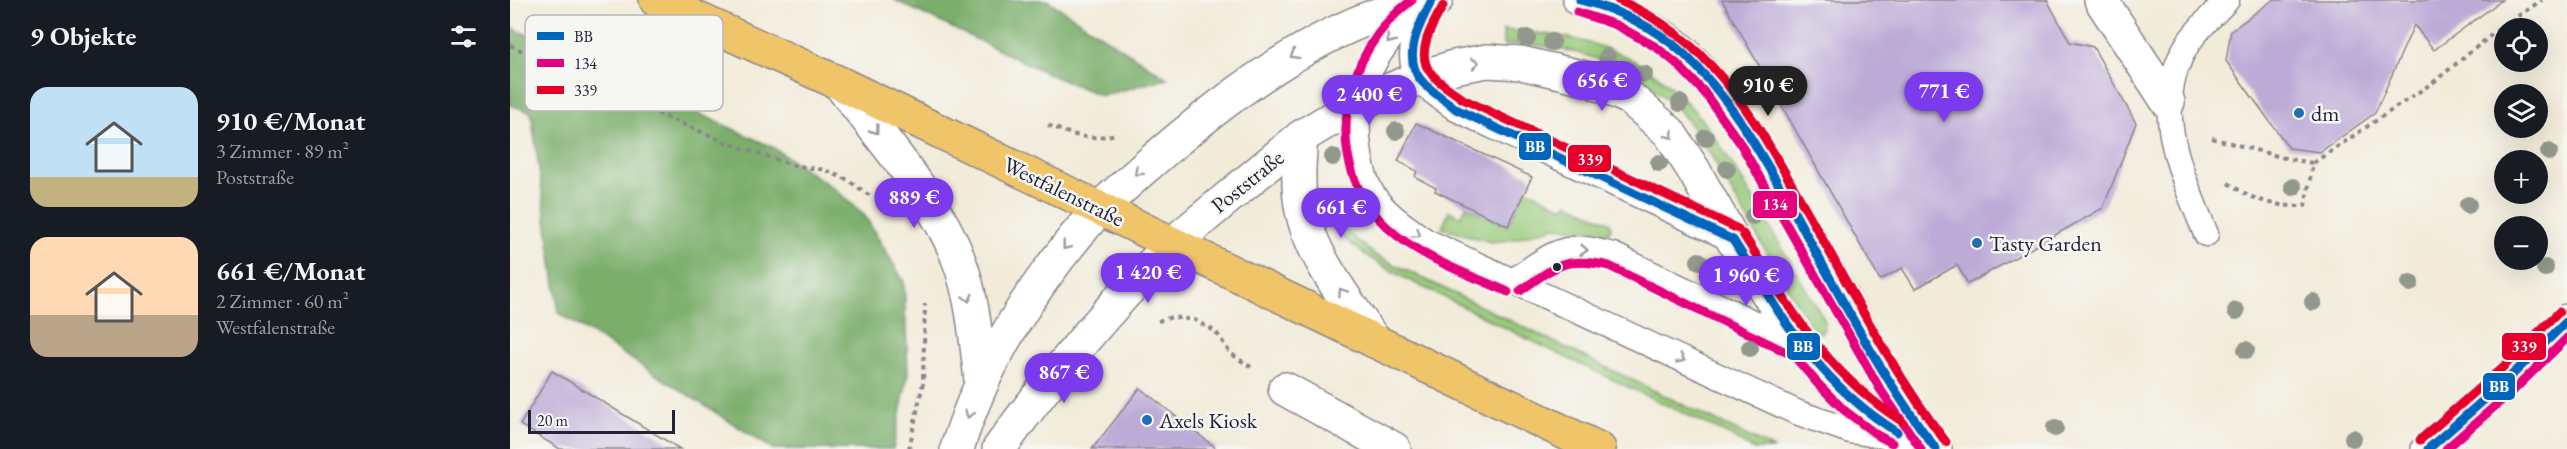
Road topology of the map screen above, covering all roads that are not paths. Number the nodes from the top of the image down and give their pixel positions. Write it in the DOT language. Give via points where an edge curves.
graph roads {
  1 [pos="656,0"];
  2 [pos="1434,0"];
  3 [pos="1580,0"];
  4 [pos="2101,0"];
  5 [pos="2227,0"];
  6 [pos="689,15"];
  7 [pos="723,30"];
  8 [pos="1419,78"];
  9 [pos="839,83"];
  10 [pos="2168,102"];
  11 [pos="1358,104"];
  12 [pos="1301,137"];
  13 [pos="1099,209"];
  14 [pos="2206,234"];
  15 [pos="1733,240"];
  16 [pos="1172,244"];
  17 [pos="1513,281"];
  18 [pos="2567,321"];
  19 [pos="1374,341"];
  20 [pos="1802,346"];
  21 [pos="981,380"];
  22 [pos="1285,389"];
  23 [pos="1926,446"];
  24 [pos="957,449"];
  25 [pos="999,449"];
  26 [pos="1394,449"];
  27 [pos="1599,449"];
  28 [pos="2428,449"];
  1 -- 6 [label="main road, Westfalenstraße"];
  2 -- 8 [label="lane" via="1413,43"];
  2 -- 11 [label="lane, one-way" via="1402,23 1378,54"];
  2 -- 13 [label="street, one-way" via="1346,28 1290,57 1196,123"];
  3 -- 23 [label="street" via="1659,34 1684,53 1716,88 1779,186"];
  4 -- 10 [label="street"];
  5 -- 10 [label="lane" via="2188,44 2173,78"];
  7 -- 9 [label="main road, Westfalenstraße"];
  8 -- 11 [label="street, Poststraße"];
  8 -- 15 [label="lane" via="1456,109"];
  8 -- 15 [label="street, Poststraße, one-way" via="1486,61 1521,63 1586,78 1614,90 1643,108 1669,132"];
  9 -- 13 [label="main road, Westfalenstraße"];
  9 -- 21 [label="street, one-way" via="936,214 958,258 974,321"];
  10 -- 14 [label="lane" via="2177,157"];
  11 -- 12 [label="street, Poststraße"];
  11 -- 17 [label="lane, one-way" via="1361,166 1373,195 1394,219 1426,241"];
  12 -- 16 [label="street, Poststraße"];
  19 -- 12 [label="street, one-way" via="1329,273 1308,228 1299,189"];
  13 -- 16 [label="main road, Westfalenstraße"];
  13 -- 21 [label="street, one-way" via="1036,286"];
  15 -- 20 [label="street, Poststraße"];
  16 -- 19 [label="main road, Westfalenstraße"];
  16 -- 25 [label="street, Poststraße" via="1090,330"];
  17 -- 20 [label="lane, one-way" via="1563,251 1583,248 1613,255"];
  17 -- 23 [label="lane, one-way" via="1796,412 1850,431"];
  18 -- 28 [label="street"];
  19 -- 27 [label="main road, Westfalenstraße"];
  20 -- 23 [label="street, Poststraße" via="1852,402 1883,424"];
  21 -- 24 [label="street, one-way"];
  22 -- 26 [label="street"];
}
